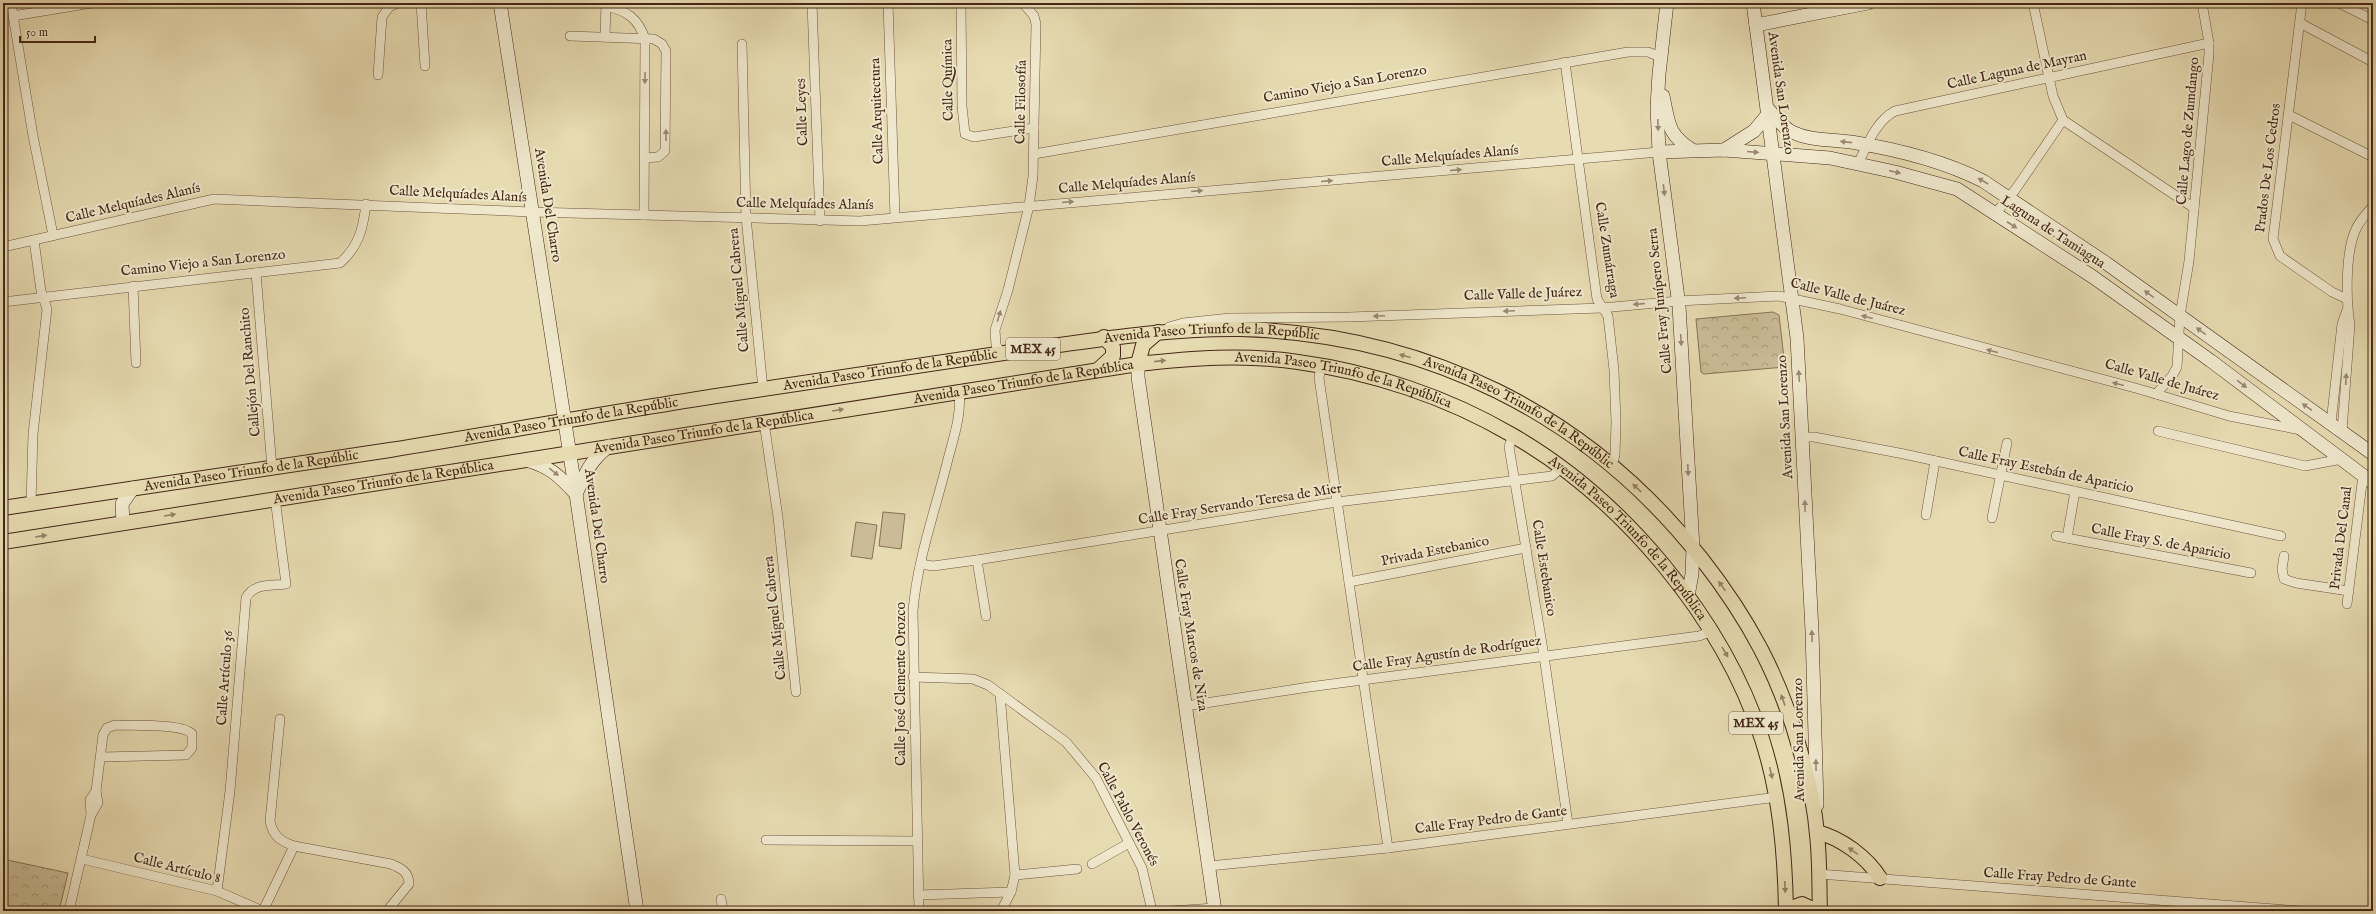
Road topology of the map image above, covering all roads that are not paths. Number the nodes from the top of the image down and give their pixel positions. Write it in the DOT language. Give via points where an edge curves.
graph roads {
  1 [pos="11,3"];
  2 [pos="92,3"];
  3 [pos="398,3"];
  4 [pos="421,3"];
  5 [pos="500,3"];
  6 [pos="812,3"];
  7 [pos="888,3"];
  8 [pos="961,3"];
  9 [pos="1023,3"];
  10 [pos="1667,3"];
  11 [pos="1753,3"];
  12 [pos="1868,3"];
  13 [pos="2033,3"];
  14 [pos="2202,3"];
  15 [pos="2302,3"];
  16 [pos="2339,3"];
  17 [pos="606,5"];
  18 [pos="13,16"];
  19 [pos="2373,20"];
  20 [pos="2300,23"];
  21 [pos="1756,25"];
  22 [pos="570,36"];
  23 [pos="605,37"];
  24 [pos="645,39"];
  25 [pos="2209,43"];
  26 [pos="742,44"];
  27 [pos="1661,57"];
  28 [pos="1565,62"];
  29 [pos="2373,62"];
  30 [pos="425,66"];
  31 [pos="1659,74"];
  32 [pos="378,75"];
  33 [pos="2049,78"];
  34 [pos="1768,111"];
  35 [pos="2289,116"];
  36 [pos="2063,120"];
  37 [pos="1034,128"];
  38 [pos="1866,146"];
  39 [pos="1692,150"];
  40 [pos="1724,150"];
  41 [pos="1659,152"];
  42 [pos="1034,154"];
  43 [pos="1773,154"];
  44 [pos="2373,157"];
  45 [pos="644,158"];
  46 [pos="1579,159"];
  47 [pos="1858,164"];
  48 [pos="2009,197"];
  49 [pos="366,204"];
  50 [pos="1029,206"];
  51 [pos="2373,206"];
  52 [pos="2194,208"];
  53 [pos="532,212"];
  54 [pos="1995,214"];
  55 [pos="644,215"];
  56 [pos="746,217"];
  57 [pos="895,217"];
  58 [pos="820,221"];
  59 [pos="53,235"];
  60 [pos="34,240"];
  61 [pos="3,247"];
  62 [pos="256,273"];
  63 [pos="133,286"];
  64 [pos="43,298"];
  65 [pos="1792,298"];
  66 [pos="1678,301"];
  67 [pos="3,302"];
  68 [pos="2347,304"];
  69 [pos="1602,308"];
  70 [pos="2180,316"];
  71 [pos="1159,332"];
  72 [pos="1104,338"];
  73 [pos="2180,338"];
  74 [pos="1001,353"];
  75 [pos="136,363"];
  76 [pos="1138,364"];
  77 [pos="1321,365"];
  78 [pos="1098,369"];
  79 [pos="764,389"];
  80 [pos="960,391"];
  81 [pos="2156,394"];
  82 [pos="564,420"];
  83 [pos="764,422"];
  84 [pos="2331,423"];
  85 [pos="2158,431"];
  86 [pos="2304,431"];
  87 [pos="2342,431"];
  88 [pos="1513,435"];
  89 [pos="1803,437"];
  90 [pos="2007,443"];
  91 [pos="609,446"];
  92 [pos="569,452"];
  93 [pos="2371,452"];
  94 [pos="525,459"];
  95 [pos="2342,459"];
  96 [pos="1935,461"];
  97 [pos="1612,465"];
  98 [pos="272,468"];
  99 [pos="1561,468"];
  100 [pos="2000,475"];
  101 [pos="2368,479"];
  102 [pos="1515,480"];
  103 [pos="133,488"];
  104 [pos="2075,491"];
  105 [pos="576,494"];
  106 [pos="275,498"];
  107 [pos="1337,502"];
  108 [pos="31,503"];
  109 [pos="3,508"];
  110 [pos="1926,515"];
  111 [pos="1992,518"];
  112 [pos="123,522"];
  113 [pos="1160,531"];
  114 [pos="2056,536"];
  115 [pos="2281,536"];
  116 [pos="2067,538"];
  117 [pos="3,542"];
  118 [pos="1526,548"];
  119 [pos="1693,548"];
  120 [pos="2284,556"];
  121 [pos="977,560"];
  122 [pos="921,564"];
  123 [pos="2251,573"];
  124 [pos="1350,582"];
  125 [pos="2349,591"];
  126 [pos="1688,596"];
  127 [pos="2347,604"];
  128 [pos="986,616"];
  129 [pos="1712,631"];
  130 [pos="1544,656"];
  131 [pos="913,677"];
  132 [pos="1363,680"];
  133 [pos="796,692"];
  134 [pos="1000,694"];
  135 [pos="1186,706"];
  136 [pos="280,718"];
  137 [pos="102,756"];
  138 [pos="1777,797"];
  139 [pos="1568,824"];
  140 [pos="1817,832"];
  141 [pos="766,840"];
  142 [pos="916,841"];
  143 [pos="1129,843"];
  144 [pos="294,846"];
  145 [pos="1388,848"];
  146 [pos="82,859"];
  147 [pos="1092,864"];
  148 [pos="1209,866"];
  149 [pos="1077,869"];
  150 [pos="1819,874"];
  151 [pos="1015,875"];
  152 [pos="1880,878"];
  153 [pos="217,891"];
  154 [pos="1010,892"];
  155 [pos="918,895"];
  156 [pos="721,899"];
  157 [pos="1215,910"];
  158 [pos="1786,910"];
  159 [pos="69,911"];
  160 [pos="263,911"];
  161 [pos="387,911"];
  162 [pos="637,911"];
  163 [pos="722,911"];
  164 [pos="918,911"];
  165 [pos="1001,911"];
  166 [pos="1152,911"];
  167 [pos="1170,911"];
  168 [pos="1817,911"];
  169 [pos="1820,911"];
  170 [pos="2300,911"];
  1 -- 18 [label="street"];
  2 -- 18 [label="street"];
  3 -- 32 [label="street" via="389,7 382,17"];
  4 -- 30 [label="street"];
  5 -- 53 [label="main road, Avenida Del Charro"];
  6 -- 58 [label="street, Calle Leyes"];
  7 -- 57 [label="street, Calle Arquitectura"];
  8 -- 37 [label="street, Calle Química" via="962,106 965,134 974,137"];
  9 -- 37 [label="street, Calle Filosofía" via="1034,16 1036,24"];
  10 -- 27 [label="main road, Calle Fray Junípero Serra"];
  11 -- 21 [label="main road, Avenida San Lorenzo / MEX 45"];
  12 -- 21 [label="main road"];
  13 -- 33 [label="street"];
  14 -- 25 [label="street, Calle Lago de Zumdango"];
  15 -- 20 [label="street, Prados De Los Cedros"];
  16 -- 19 [label="street"];
  17 -- 23 [label="street"];
  17 -- 24 [label="street" via="630,14 639,24"];
  18 -- 59 [label="street"];
  20 -- 29 [label="street"];
  20 -- 35 [label="street, Prados De Los Cedros"];
  21 -- 34 [label="main road, Avenida San Lorenzo / MEX 45"];
  22 -- 23 [label="street"];
  23 -- 24 [label="street"];
  24 -- 45 [label="street, one-way"];
  45 -- 24 [label="street, one-way" via="661,156 666,144 666,51 659,42"];
  25 -- 33 [label="street, Calle Laguna de Mayran"];
  25 -- 52 [label="street, Calle Lago de Zumdango"];
  26 -- 56 [label="street, Calle Miguel Cabrera"];
  27 -- 28 [label="street, Camino Viejo a San Lorenzo" via="1648,52 1628,52"];
  27 -- 31 [label="main road, Calle Fray Junípero Serra"];
  28 -- 42 [label="street, Camino Viejo a San Lorenzo"];
  28 -- 46 [label="street, Calle Zumárraga"];
  31 -- 39 [label="main road" via="1672,133 1677,141"];
  31 -- 41 [label="main road, Calle Fray Junípero Serra, one-way"];
  33 -- 36 [label="street"];
  33 -- 38 [label="street, Calle Laguna de Mayran" via="1896,111 1882,121"];
  38 -- 34 [label="main road, Laguna de Tamiagua, one-way" via="1804,137 1790,131"];
  34 -- 40 [label="main road" via="1754,131"];
  34 -- 43 [label="main road, Avenida San Lorenzo / MEX 45"];
  35 -- 44 [label="street"];
  35 -- 68 [label="street, Prados De Los Cedros" via="2274,233 2275,245 2280,256 2286,261"];
  36 -- 48 [label="street"];
  36 -- 52 [label="street"];
  37 -- 42 [label="street, Calle Filosofía"];
  38 -- 47 [label="street, Calle Laguna de Mayran"];
  48 -- 38 [label="main road, Laguna de Tamiagua, one-way" via="1964,171 1934,161"];
  39 -- 40 [label="main road, Laguna de Tamiagua"];
  39 -- 41 [label="main road, Laguna de Tamiagua"];
  40 -- 43 [label="main road, Laguna de Tamiagua, one-way"];
  41 -- 46 [label="street, Calle Melquíades Alanís"];
  41 -- 66 [label="main road, Calle Fray Junípero Serra, one-way"];
  42 -- 50 [label="street, Calle Filosofía"];
  43 -- 47 [label="main road, Laguna de Tamiagua" via="1830,158"];
  43 -- 65 [label="main road, Avenida San Lorenzo / MEX 45"];
  45 -- 55 [label="street"];
  50 -- 46 [label="street, Calle Melquíades Alanís, one-way"];
  46 -- 69 [label="street, Calle Zumárraga" via="1597,299"];
  47 -- 54 [label="main road, Laguna de Tamiagua, one-way" via="1957,189"];
  48 -- 54 [label="street"];
  70 -- 48 [label="main road, Laguna de Tamiagua, one-way"];
  49 -- 53 [label="street, Calle Melquíades Alanís"];
  49 -- 59 [label="street, Calle Melquíades Alanís" via="214,200"];
  49 -- 62 [label="street, Camino Viejo a San Lorenzo" via="356,246 340,262"];
  50 -- 57 [label="street, Calle Melquíades Alanís"];
  74 -- 50 [label="street, one-way" via="996,345 995,330"];
  51 -- 68 [label="street" via="2356,229 2353,239"];
  52 -- 70 [label="street, Calle Lago de Zumdango"];
  53 -- 55 [label="street, Calle Melquíades Alanís"];
  53 -- 82 [label="main road, Avenida Del Charro"];
  54 -- 73 [label="main road, Laguna de Tamiagua, one-way" via="2093,277"];
  55 -- 56 [label="street, Calle Melquíades Alanís"];
  56 -- 58 [label="street, Calle Melquíades Alanís"];
  56 -- 79 [label="street, Calle Miguel Cabrera"];
  57 -- 58 [label="street, Calle Melquíades Alanís"];
  59 -- 60 [label="street, Calle Melquíades Alanís"];
  60 -- 61 [label="street, Calle Melquíades Alanís"];
  60 -- 64 [label="street"];
  62 -- 63 [label="street, Camino Viejo a San Lorenzo"];
  62 -- 98 [label="street, Callejón Del Ranchito"];
  63 -- 64 [label="street, Camino Viejo a San Lorenzo"];
  63 -- 75 [label="street"];
  64 -- 67 [label="street, Camino Viejo a San Lorenzo"];
  64 -- 108 [label="street" via="47,308 33,434"];
  65 -- 66 [label="street, Calle Valle de Juárez, one-way" via="1775,296"];
  81 -- 65 [label="street, Calle Valle de Juárez, one-way"];
  89 -- 65 [label="main road, Avenida San Lorenzo / MEX 45, one-way"];
  66 -- 69 [label="street, Calle Valle de Juárez, one-way"];
  66 -- 119 [label="main road, Calle Fray Junípero Serra, one-way"];
  68 -- 84 [label="street" via="2342,324"];
  87 -- 68 [label="street, one-way" via="2350,325"];
  69 -- 71 [label="street, Calle Valle de Juárez, one-way" via="1349,317 1230,318 1183,323"];
  69 -- 97 [label="street, Calle Zumárraga" via="1609,321 1614,370 1616,422 1615,455"];
  70 -- 73 [label="street, Calle Lago de Zumdango"];
  84 -- 70 [label="main road, Laguna de Tamiagua, one-way"];
  71 -- 72 [label="main road, Avenida Paseo Triunfo de la Repúblic / MEX 45"];
  71 -- 76 [label="main road" via="1143,345"];
  97 -- 71 [label="main road, Avenida Paseo Triunfo de la Repúblic / MEX 45, one-way" via="1538,411 1469,377 1418,359 1350,342 1281,332 1205,329"];
  72 -- 74 [label="main road, Avenida Paseo Triunfo de la Repúblic / MEX 45"];
  72 -- 78 [label="main road" via="1113,347 1113,356"];
  73 -- 81 [label="street, Calle Lago de Zumdango" via="2177,367"];
  73 -- 86 [label="main road, Laguna de Tamiagua, one-way"];
  74 -- 79 [label="main road, Avenida Paseo Triunfo de la Repúblic / MEX 45"];
  76 -- 77 [label="main road, Avenida Paseo Triunfo de la República / MEX 45, one-way" via="1221,357"];
  76 -- 78 [label="main road, Avenida Paseo Triunfo de la República / MEX 45"];
  76 -- 113 [label="main road, Calle Fray Marcos de Niza"];
  77 -- 88 [label="main road, Avenida Paseo Triunfo de la República / MEX 45" via="1388,382 1432,397"];
  77 -- 107 [label="street" via="1319,378"];
  78 -- 80 [label="main road, Avenida Paseo Triunfo de la República / MEX 45"];
  79 -- 82 [label="main road, Avenida Paseo Triunfo de la Repúblic / MEX 45"];
  83 -- 80 [label="main road, Avenida Paseo Triunfo de la República / MEX 45, one-way"];
  80 -- 122 [label="street, Calle José Clemente Orozco" via="961,404 956,430"];
  81 -- 86 [label="street, Calle Valle de Juárez" via="2229,416"];
  82 -- 92 [label="main road, Avenida Del Charro"];
  82 -- 98 [label="main road, Avenida Paseo Triunfo de la Repúblic / MEX 45"];
  83 -- 91 [label="main road, Avenida Paseo Triunfo de la República / MEX 45"];
  83 -- 133 [label="street, Calle Miguel Cabrera" via="778,518"];
  84 -- 87 [label="main road, Laguna de Tamiagua"];
  85 -- 95 [label="street" via="2305,466"];
  86 -- 95 [label="main road, Laguna de Tamiagua"];
  87 -- 93 [label="main road, Laguna de Tamiagua"];
  88 -- 99 [label="main road, Avenida Paseo Triunfo de la República / MEX 45"];
  88 -- 102 [label="street, Calle Estebanico" via="1509,446"];
  89 -- 96 [label="street, Calle Fray Estebán de Aparicio"];
  140 -- 89 [label="main road, Avenida San Lorenzo / MEX 45, one-way"];
  90 -- 100 [label="street"];
  91 -- 92 [label="main road, Avenida Paseo Triunfo de la República / MEX 45"];
  91 -- 105 [label="main road" via="588,465"];
  92 -- 94 [label="main road, Avenida Paseo Triunfo de la República / MEX 45"];
  92 -- 105 [label="main road, Avenida Del Charro"];
  94 -- 105 [label="main road, one-way" via="544,465"];
  94 -- 106 [label="main road, Avenida Paseo Triunfo de la República / MEX 45"];
  95 -- 101 [label="main road, Laguna de Tamiagua"];
  96 -- 100 [label="street, Calle Fray Estebán de Aparicio"];
  96 -- 110 [label="street"];
  119 -- 97 [label="main road, Avenida Paseo Triunfo de la Repúblic / MEX 45, one-way" via="1654,504"];
  98 -- 103 [label="main road, Avenida Paseo Triunfo de la Repúblic / MEX 45"];
  99 -- 102 [label="street, Calle Fray Servando Teresa de Mier" via="1552,476"];
  99 -- 126 [label="main road, Avenida Paseo Triunfo de la República / MEX 45" via="1636,535"];
  100 -- 104 [label="street, Calle Fray Estebán de Aparicio"];
  100 -- 111 [label="street"];
  101 -- 125 [label="street, Privada Del Canal"];
  102 -- 107 [label="street, Calle Fray Servando Teresa de Mier"];
  102 -- 118 [label="street, Calle Estebanico"];
  103 -- 108 [label="main road, Avenida Paseo Triunfo de la Repúblic / MEX 45"];
  103 -- 112 [label="main road" via="122,504"];
  104 -- 115 [label="street, Calle Fray Estebán de Aparicio"];
  104 -- 116 [label="street"];
  105 -- 162 [label="main road, Avenida Del Charro"];
  112 -- 106 [label="main road, Avenida Paseo Triunfo de la República / MEX 45, one-way"];
  106 -- 153 [label="street, Calle Artículo 36" via="286,584 256,587 246,598 230,792"];
  107 -- 113 [label="street, Calle Fray Servando Teresa de Mier"];
  107 -- 124 [label="street"];
  108 -- 109 [label="main road, Avenida Paseo Triunfo de la Repúblic / MEX 45"];
  117 -- 112 [label="main road, Avenida Paseo Triunfo de la República / MEX 45, one-way"];
  113 -- 121 [label="street, Calle Fray Servando Teresa de Mier"];
  113 -- 135 [label="main road, Calle Fray Marcos de Niza"];
  114 -- 116 [label="street, Calle Fray S. de Aparicio"];
  116 -- 123 [label="street, Calle Fray S. de Aparicio"];
  118 -- 124 [label="street, Privada Estebanico"];
  118 -- 130 [label="street, Calle Estebanico"];
  119 -- 126 [label="main road, Calle Fray Junípero Serra"];
  140 -- 119 [label="main road, Avenida Paseo Triunfo de la Repúblic / MEX 45, one-way" via="1799,744 1774,676 1744,616"];
  120 -- 125 [label="street" via="2282,574 2288,581"];
  121 -- 122 [label="street, Calle Fray Servando Teresa de Mier" via="934,566"];
  121 -- 128 [label="street"];
  122 -- 131 [label="street, Calle José Clemente Orozco" via="913,611"];
  124 -- 132 [label="street"];
  125 -- 127 [label="street, Privada Del Canal"];
  126 -- 129 [label="main road, Avenida Paseo Triunfo de la República / MEX 45"];
  129 -- 130 [label="street, Calle Fray Agustín de Rodríguez" via="1699,636"];
  129 -- 138 [label="main road, Avenida Paseo Triunfo de la República / MEX 45, one-way" via="1744,692 1762,738"];
  130 -- 132 [label="street, Calle Fray Agustín de Rodríguez"];
  130 -- 139 [label="street, Calle Estebanico"];
  131 -- 134 [label="street, Calle Pablo Veronés" via="973,679 988,685"];
  131 -- 142 [label="street, Calle José Clemente Orozco"];
  132 -- 135 [label="street, Calle Fray Agustín de Rodríguez"];
  132 -- 145 [label="street"];
  134 -- 143 [label="street, Calle Pablo Veronés" via="1066,742 1081,758 1096,778"];
  134 -- 151 [label="street"];
  135 -- 148 [label="main road, Calle Fray Marcos de Niza"];
  136 -- 144 [label="street" via="270,821 278,838"];
  137 -- 137 [label="street" via="186,755 193,745 192,734 178,728 115,725 107,728 103,735"];
  137 -- 146 [label="street" via="96,791 90,800 91,815"];
  138 -- 139 [label="street, Calle Fray Pedro de Gante"];
  138 -- 158 [label="main road, Avenida Paseo Triunfo de la República / MEX 45, one-way"];
  139 -- 145 [label="street, Calle Fray Pedro de Gante"];
  140 -- 150 [label="main road, MEX 45"];
  152 -- 140 [label="main road, one-way" via="1871,864 1860,855 1835,838"];
  141 -- 142 [label="street"];
  142 -- 155 [label="street, Calle José Clemente Orozco"];
  143 -- 147 [label="street"];
  143 -- 166 [label="street, Calle Pablo Veronés" via="1142,868"];
  144 -- 160 [label="street"];
  144 -- 161 [label="street" via="391,864 407,873 409,884"];
  145 -- 148 [label="street, Calle Fray Pedro de Gante"];
  146 -- 153 [label="street, Calle Artículo 8"];
  146 -- 159 [label="street"];
  148 -- 157 [label="main road, Calle Fray Marcos de Niza"];
  149 -- 151 [label="street"];
  150 -- 152 [label="street, Calle Fray Pedro de Gante"];
  150 -- 169 [label="main road, MEX 45"];
  151 -- 154 [label="street"];
  152 -- 170 [label="street, Calle Fray Pedro de Gante"];
  153 -- 160 [label="street, Calle Artículo 8"];
  154 -- 155 [label="street"];
  154 -- 165 [label="street"];
  155 -- 164 [label="street, Calle José Clemente Orozco"];
  156 -- 163 [label="street"];
  157 -- 167 [label="street"];
  158 -- 168 [label="main road" via="1802,904"];
}
